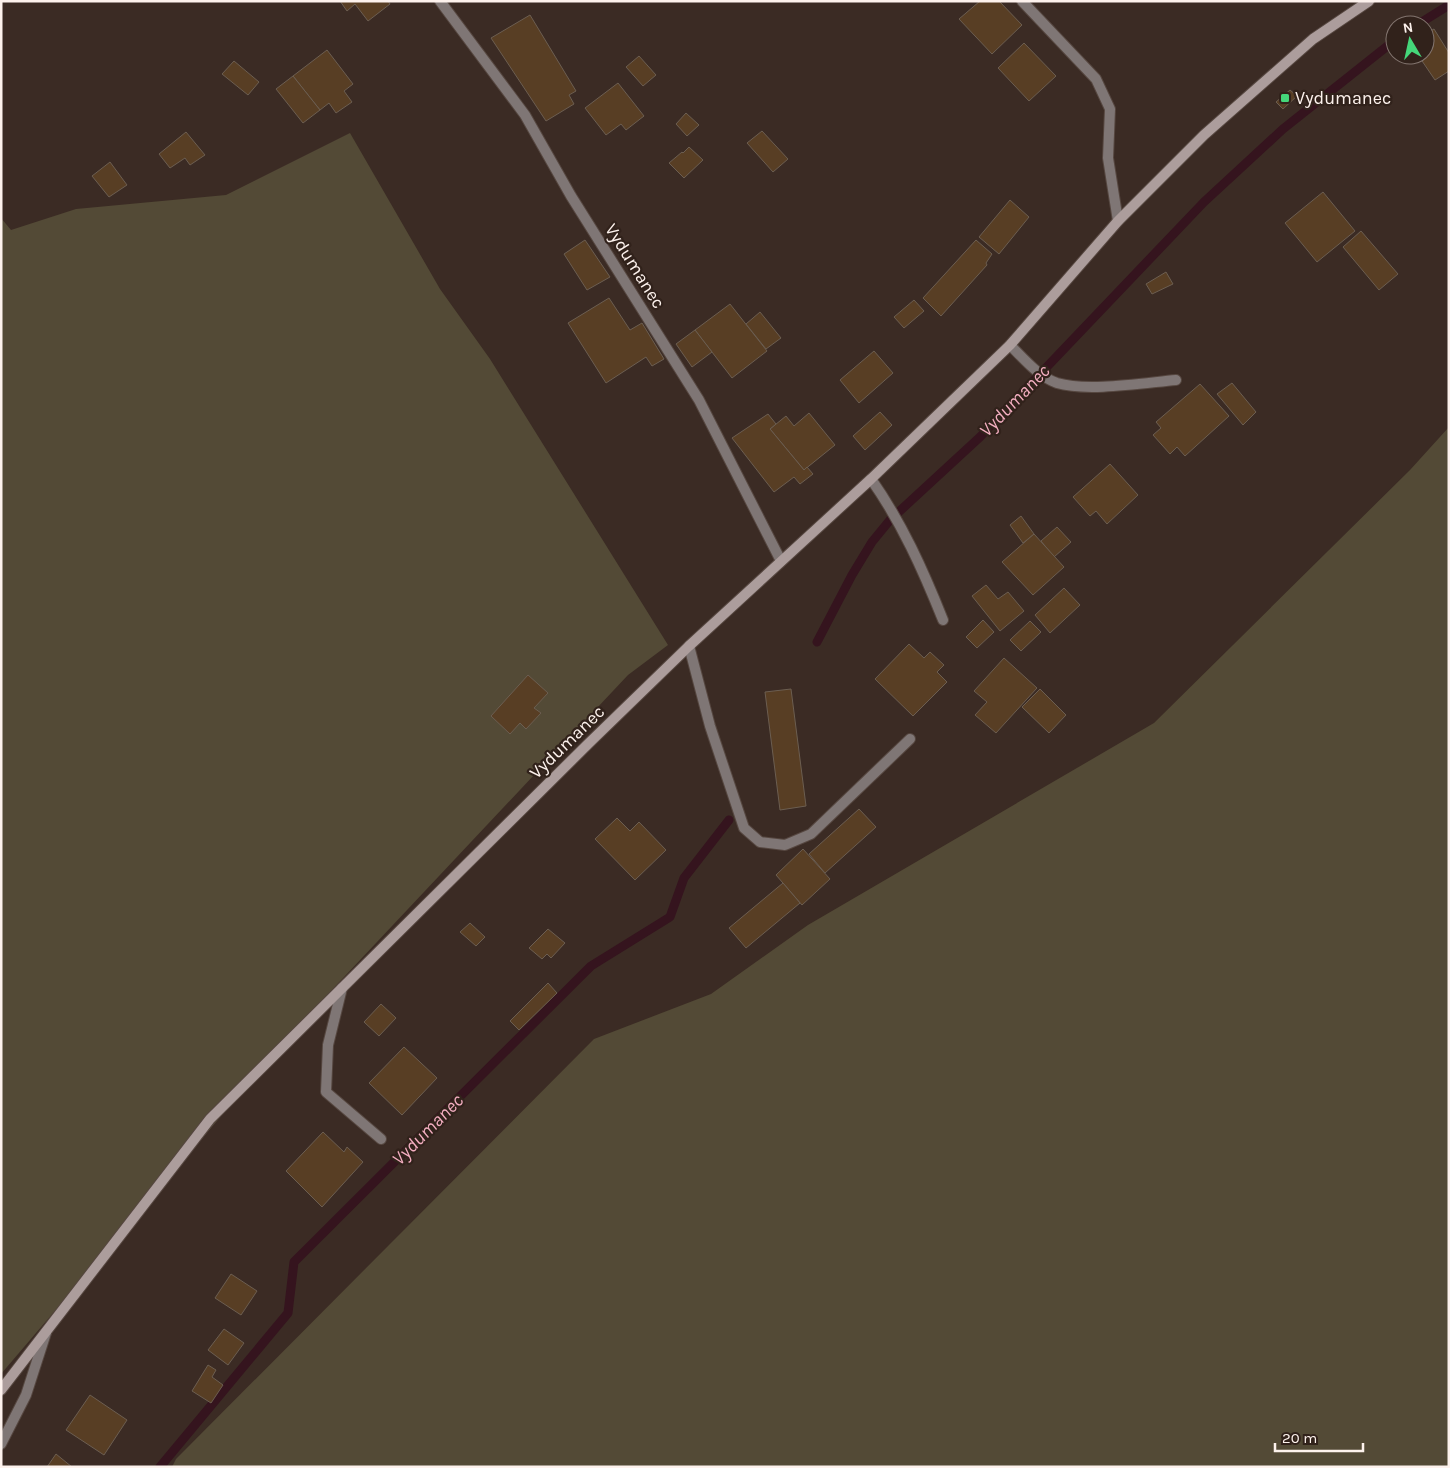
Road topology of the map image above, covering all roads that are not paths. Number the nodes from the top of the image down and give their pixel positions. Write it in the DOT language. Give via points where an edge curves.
graph roads {
  1 [pos="440,1"];
  2 [pos="1022,1"];
  3 [pos="1369,1"];
  4 [pos="1118,221"];
  5 [pos="1010,345"];
  6 [pos="1176,380"];
  7 [pos="871,479"];
  8 [pos="781,561"];
  9 [pos="943,620"];
  10 [pos="689,646"];
  11 [pos="910,739"];
  12 [pos="342,988"];
  13 [pos="381,1139"];
  14 [pos="46,1332"];
  15 [pos="1,1390"];
  16 [pos="1,1444"];
  1 -- 8 [label="street, Vydumanec" via="525,115 571,196 700,400"];
  2 -- 4 [label="street" via="1096,79 1110,109 1108,158"];
  3 -- 4 [label="main road, Vydumanec" via="1313,39 1243,100"];
  4 -- 5 [label="main road, Vydumanec"];
  5 -- 6 [label="street" via="1031,366 1057,383 1088,387"];
  5 -- 7 [label="main road, Vydumanec"];
  7 -- 8 [label="main road, Vydumanec"];
  7 -- 9 [label="street" via="901,525"];
  8 -- 10 [label="main road, Vydumanec"];
  10 -- 11 [label="street" via="710,726 744,828 760,842 785,845 811,834"];
  10 -- 12 [label="main road, Vydumanec"];
  12 -- 13 [label="street" via="328,1045 326,1092"];
  12 -- 14 [label="main road, Vydumanec" via="210,1119"];
  14 -- 15 [label="main road, Vydumanec"];
  14 -- 16 [label="street, Vydumanec" via="26,1395"];
}
